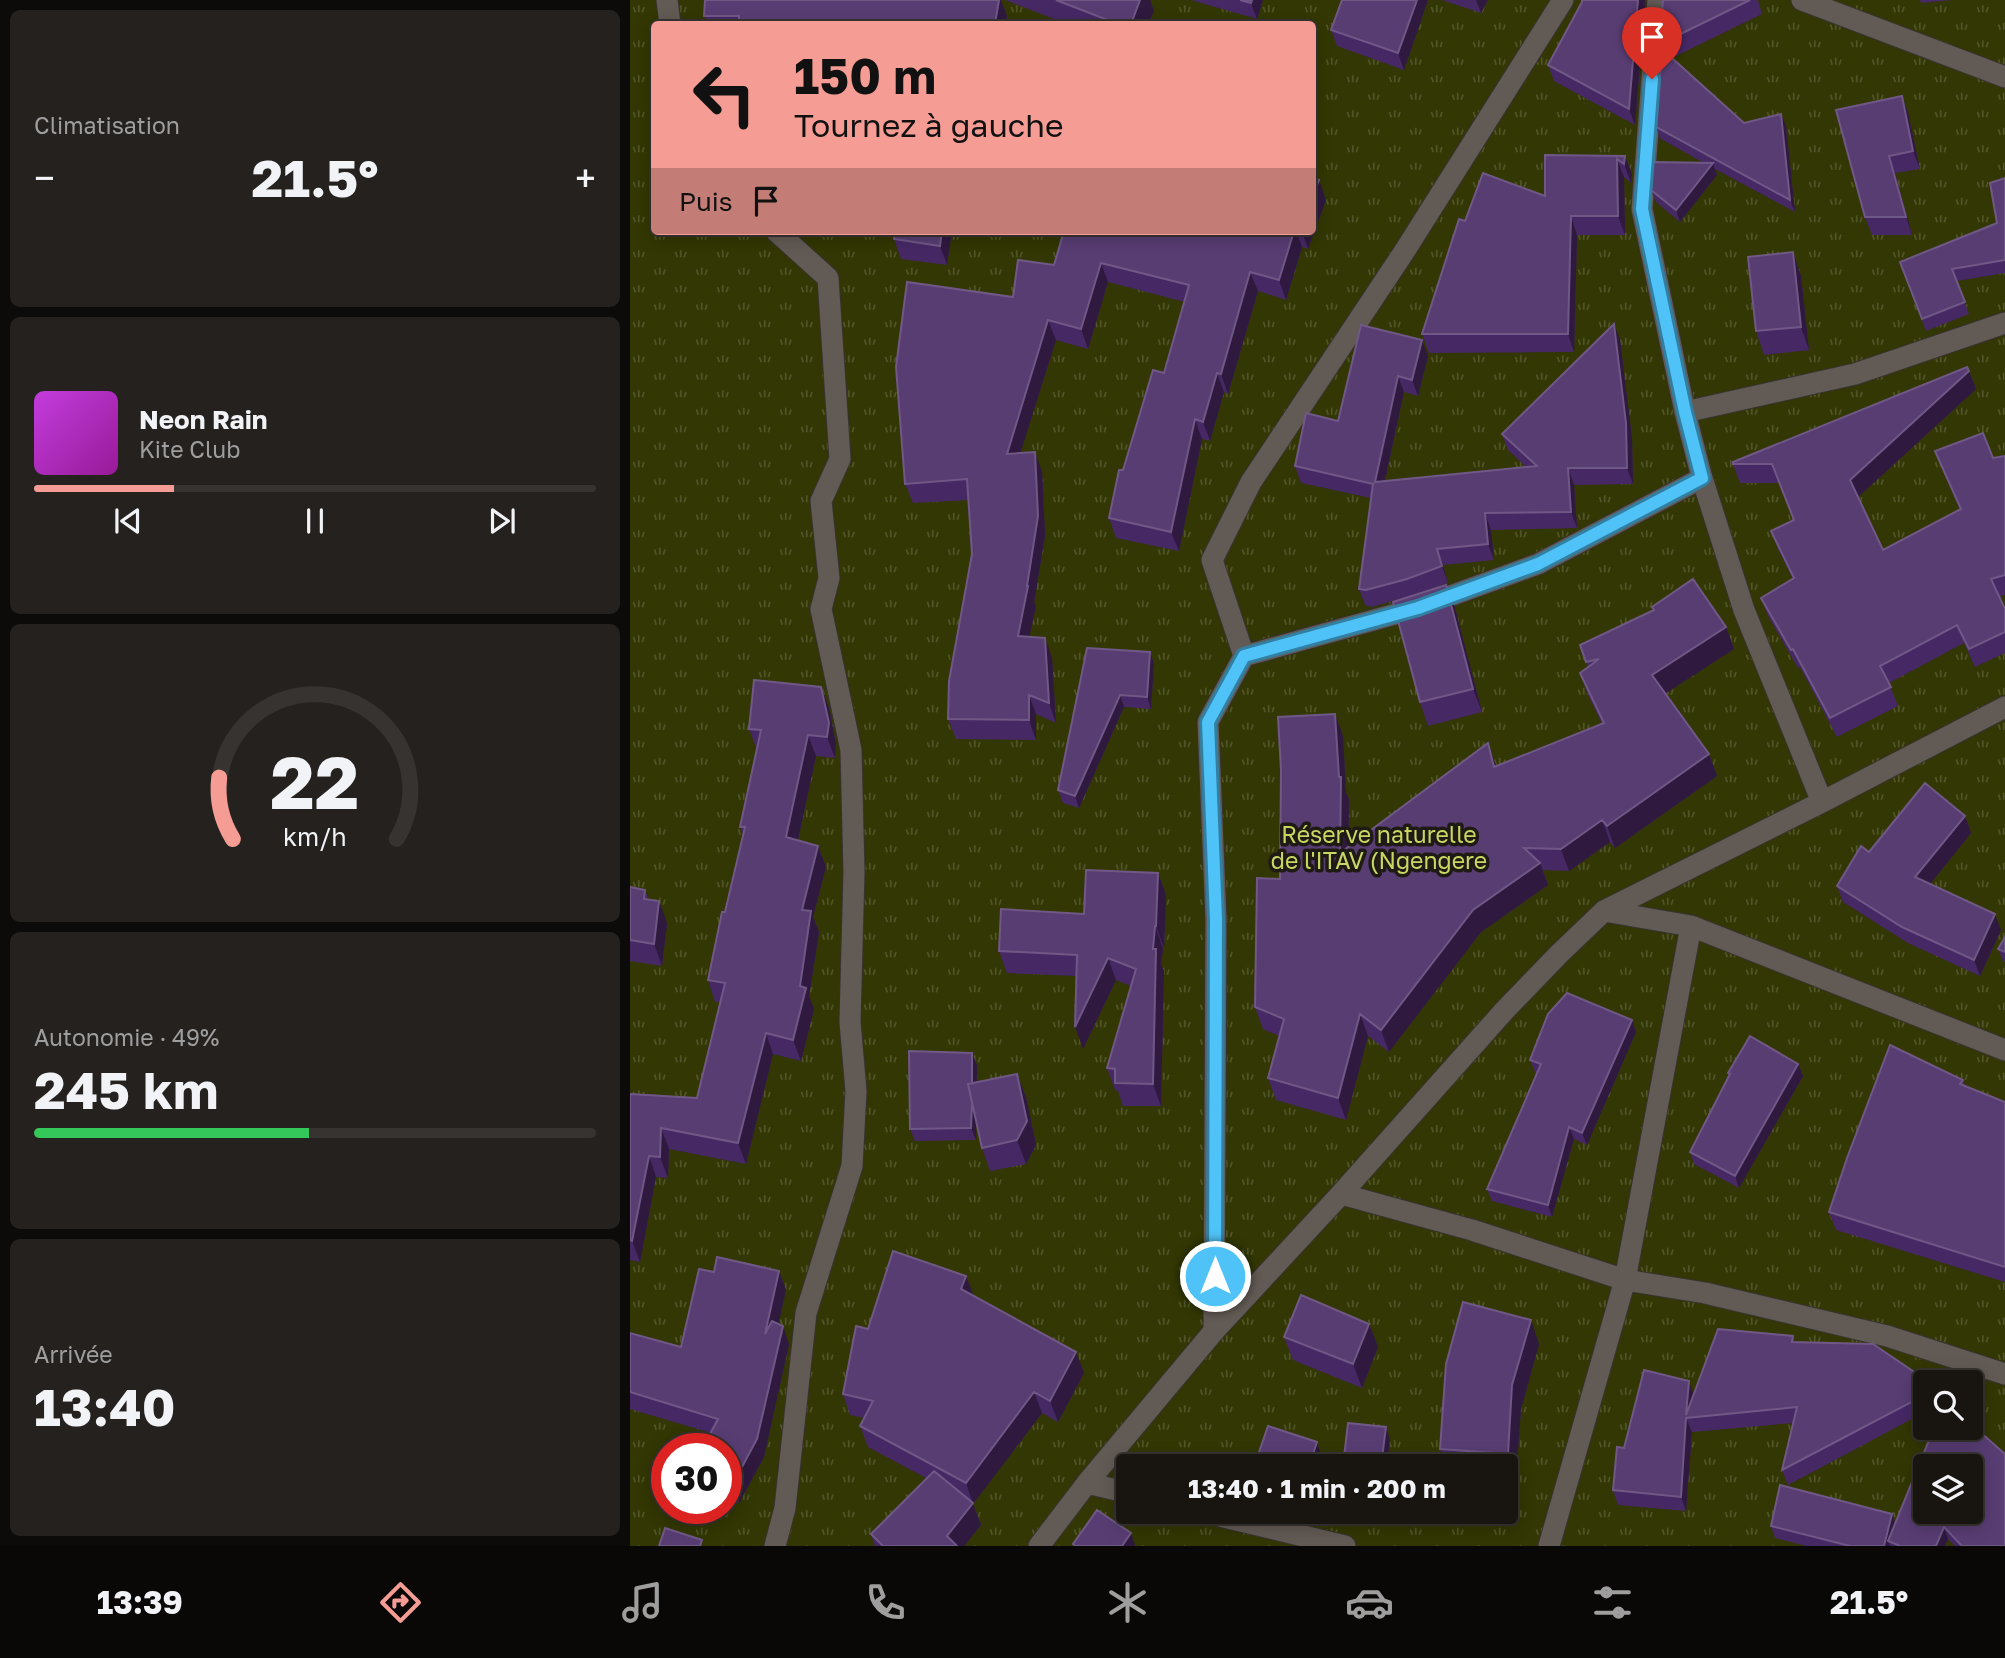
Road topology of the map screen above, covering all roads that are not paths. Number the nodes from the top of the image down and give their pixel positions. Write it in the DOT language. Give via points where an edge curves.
graph roads {
  1 [pos="667,0"];
  2 [pos="1563,0"];
  3 [pos="1658,0"];
  4 [pos="1802,0"];
  5 [pos="670,21"];
  6 [pos="2005,77"];
  7 [pos="780,235"];
  8 [pos="2005,323"];
  9 [pos="1685,412"];
  10 [pos="1702,478"];
  11 [pos="1244,656"];
  12 [pos="2005,707"];
  13 [pos="1822,802"];
  14 [pos="1604,911"];
  15 [pos="1691,926"];
  16 [pos="2005,1050"];
  17 [pos="1341,1194"];
  18 [pos="1625,1280"];
  19 [pos="1214,1331"];
  20 [pos="2005,1374"];
  21 [pos="1087,1483"];
  22 [pos="1116,1490"];
  23 [pos="1253,1524"];
  24 [pos="775,1546"];
  25 [pos="1039,1546"];
  26 [pos="1345,1546"];
  27 [pos="1549,1546"];
  1 -- 5 [label="street"];
  2 -- 11 [label="street" via="1251,482 1212,560"];
  3 -- 9 [label="street" via="1642,209"];
  4 -- 6 [label="street"];
  7 -- 24 [label="street" via="828,278 840,459 821,501 829,578 821,609 851,750 850,1022 856,1091 852,1166 806,1313 785,1508"];
  8 -- 9 [label="street" via="1855,373"];
  9 -- 10 [label="street"];
  10 -- 11 [label="street" via="1538,564 1418,608"];
  10 -- 13 [label="street" via="1744,610"];
  11 -- 19 [label="street" via="1208,722 1216,919"];
  12 -- 13 [label="street"];
  13 -- 14 [label="street"];
  14 -- 15 [label="street"];
  14 -- 17 [label="street" via="1504,1011"];
  15 -- 16 [label="street"];
  15 -- 18 [label="street"];
  17 -- 18 [label="street" via="1472,1230"];
  17 -- 19 [label="street"];
  18 -- 20 [label="street" via="1705,1293 1887,1336"];
  18 -- 27 [label="street"];
  19 -- 21 [label="street"];
  21 -- 22 [label="street"];
  21 -- 25 [label="street"];
  23 -- 26 [label="street"];
}
